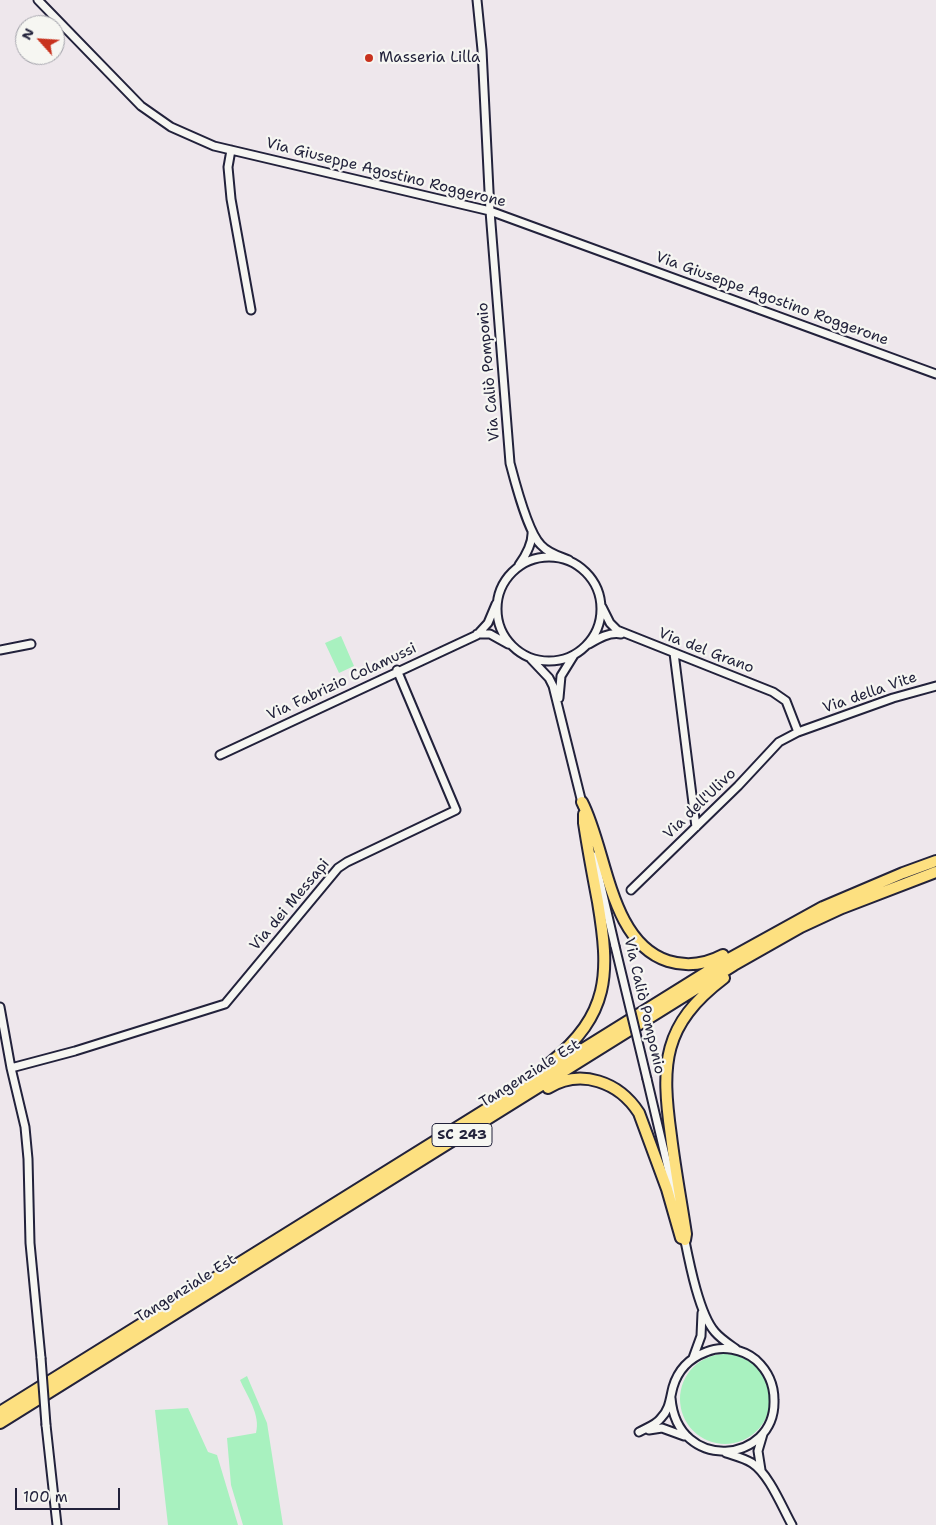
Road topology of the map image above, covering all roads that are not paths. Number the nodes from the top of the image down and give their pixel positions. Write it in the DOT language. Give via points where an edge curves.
graph roads {
  1 [pos="38,0"];
  2 [pos="478,0"];
  3 [pos="232,150"];
  4 [pos="490,211"];
  5 [pos="251,310"];
  6 [pos="936,374"];
  7 [pos="532,529"];
  8 [pos="569,560"];
  9 [pos="518,567"];
  10 [pos="498,599"];
  11 [pos="602,606"];
  12 [pos="477,634"];
  13 [pos="629,635"];
  14 [pos="31,644"];
  15 [pos="515,648"];
  16 [pos="583,648"];
  17 [pos="0,650"];
  18 [pos="674,653"];
  19 [pos="574,654"];
  20 [pos="529,657"];
  21 [pos="397,670"];
  22 [pos="936,686"];
  23 [pos="560,710"];
  24 [pos="798,732"];
  25 [pos="220,754"];
  26 [pos="582,802"];
  27 [pos="584,814"];
  28 [pos="696,827"];
  29 [pos="936,861"];
  30 [pos="936,872"];
  31 [pos="631,890"];
  32 [pos="792,923"];
  33 [pos="784,937"];
  34 [pos="0,1007"];
  35 [pos="11,1068"];
  36 [pos="483,1111"];
  37 [pos="474,1127"];
  38 [pos="685,1243"];
  39 [pos="702,1307"];
  40 [pos="738,1350"];
  41 [pos="692,1358"];
  42 [pos="671,1398"];
  43 [pos="0,1412"];
  44 [pos="0,1423"];
  45 [pos="764,1432"];
  46 [pos="688,1439"];
  47 [pos="724,1452"];
  48 [pos="762,1473"];
  49 [pos="57,1525"];
  50 [pos="792,1525"];
  1 -- 3 [label="street, Via Giuseppe Agostino Roggerone" via="141,106 171,127 214,146"];
  2 -- 4 [label="street, Via Caliò Pomponio"];
  3 -- 4 [label="street, Via Giuseppe Agostino Roggerone"];
  3 -- 5 [label="street" via="228,167 231,199"];
  4 -- 6 [label="street, Via Giuseppe Agostino Roggerone"];
  4 -- 7 [label="street, Via Caliò Pomponio" via="510,464"];
  7 -- 8 [label="street, Via Caliò Pomponio" via="543,548"];
  7 -- 9 [label="street, Via Caliò Pomponio" via="532,539"];
  8 -- 9 [label="street" via="542,557"];
  8 -- 11 [label="street, Via Caliò Pomponio" via="590,577"];
  9 -- 10 [label="street, Via Caliò Pomponio" via="508,576"];
  10 -- 12 [label="street" via="488,623"];
  10 -- 15 [label="street, Via Caliò Pomponio" via="498,621 504,636"];
  11 -- 13 [label="street" via="612,627"];
  11 -- 16 [label="street, Via Caliò Pomponio" via="599,624"];
  12 -- 15 [label="street" via="490,634"];
  12 -- 21 [label="street, Via Fabrizio Colamussi"];
  13 -- 16 [label="street" via="604,636"];
  13 -- 18 [label="street, Via del Grano"];
  14 -- 17 [label="street"];
  15 -- 20 [label="street, Via Caliò Pomponio"];
  16 -- 19 [label="street, Via Caliò Pomponio"];
  18 -- 24 [label="street, Via del Grano" via="773,692 786,701"];
  18 -- 28 [label="street"];
  19 -- 20 [label="street, Via Caliò Pomponio" via="554,661"];
  19 -- 23 [label="street, Via Caliò Pomponio" via="562,676"];
  20 -- 23 [label="street, Via Caliò Pomponio" via="549,678"];
  21 -- 25 [label="street, Via Fabrizio Colamussi"];
  21 -- 35 [label="street, Via dei Messapi" via="456,810 338,868 225,1004"];
  22 -- 24 [label="street, Via della Vite"];
  23 -- 26 [label="street, Via Caliò Pomponio"];
  24 -- 28 [label="street, Via dell'Ulivo" via="779,742"];
  26 -- 27 [label="street, Via Caliò Pomponio"];
  26 -- 32 [label="highway" via="627,926 650,954 672,963 706,962 783,924"];
  27 -- 36 [label="highway" via="605,960 596,1008 581,1033 560,1055 490,1102"];
  27 -- 38 [label="street, Via Caliò Pomponio, bridge"];
  28 -- 31 [label="street, Via dell'Ulivo"];
  29 -- 32 [label="highway, Tangenziale Est / SC 243" via="846,897"];
  30 -- 33 [label="highway, Tangenziale Est / SC 243" via="842,908"];
  32 -- 36 [label="highway, Tangenziale Est / SC 243" via="718,965"];
  33 -- 37 [label="highway, Tangenziale Est / SC 243"];
  33 -- 38 [label="highway" via="707,991 687,1013 671,1045 666,1068 666,1092"];
  34 -- 35 [label="street"];
  35 -- 49 [label="street, bridge" via="28,1159 30,1243"];
  36 -- 43 [label="highway, Tangenziale Est / SC 243"];
  37 -- 38 [label="highway" via="484,1125 566,1080 594,1079 614,1088 639,1113"];
  37 -- 44 [label="highway, Tangenziale Est / SC 243"];
  38 -- 39 [label="street, Via Caliò Pomponio"];
  39 -- 40 [label="street, Via Caliò Pomponio" via="714,1332"];
  39 -- 41 [label="street, Via Caliò Pomponio" via="701,1336"];
  40 -- 41 [label="street" via="722,1348"];
  40 -- 45 [label="street, Via Caliò Pomponio" via="762,1366 770,1378 774,1406"];
  41 -- 42 [label="street, Via Caliò Pomponio" via="677,1376"];
  42 -- 46 [label="street, Via Caliò Pomponio" via="675,1420"];
  42 -- 46 [label="street" via="661,1419 639,1432 662,1428"];
  45 -- 47 [label="street, Via Caliò Pomponio" via="739,1450"];
  45 -- 48 [label="street, Via Caliò Pomponio" via="758,1451"];
  46 -- 47 [label="street, Via Caliò Pomponio" via="711,1451"];
  47 -- 48 [label="street, Via Caliò Pomponio" via="748,1461"];
  48 -- 50 [label="street, Via Caliò Pomponio"];
}
